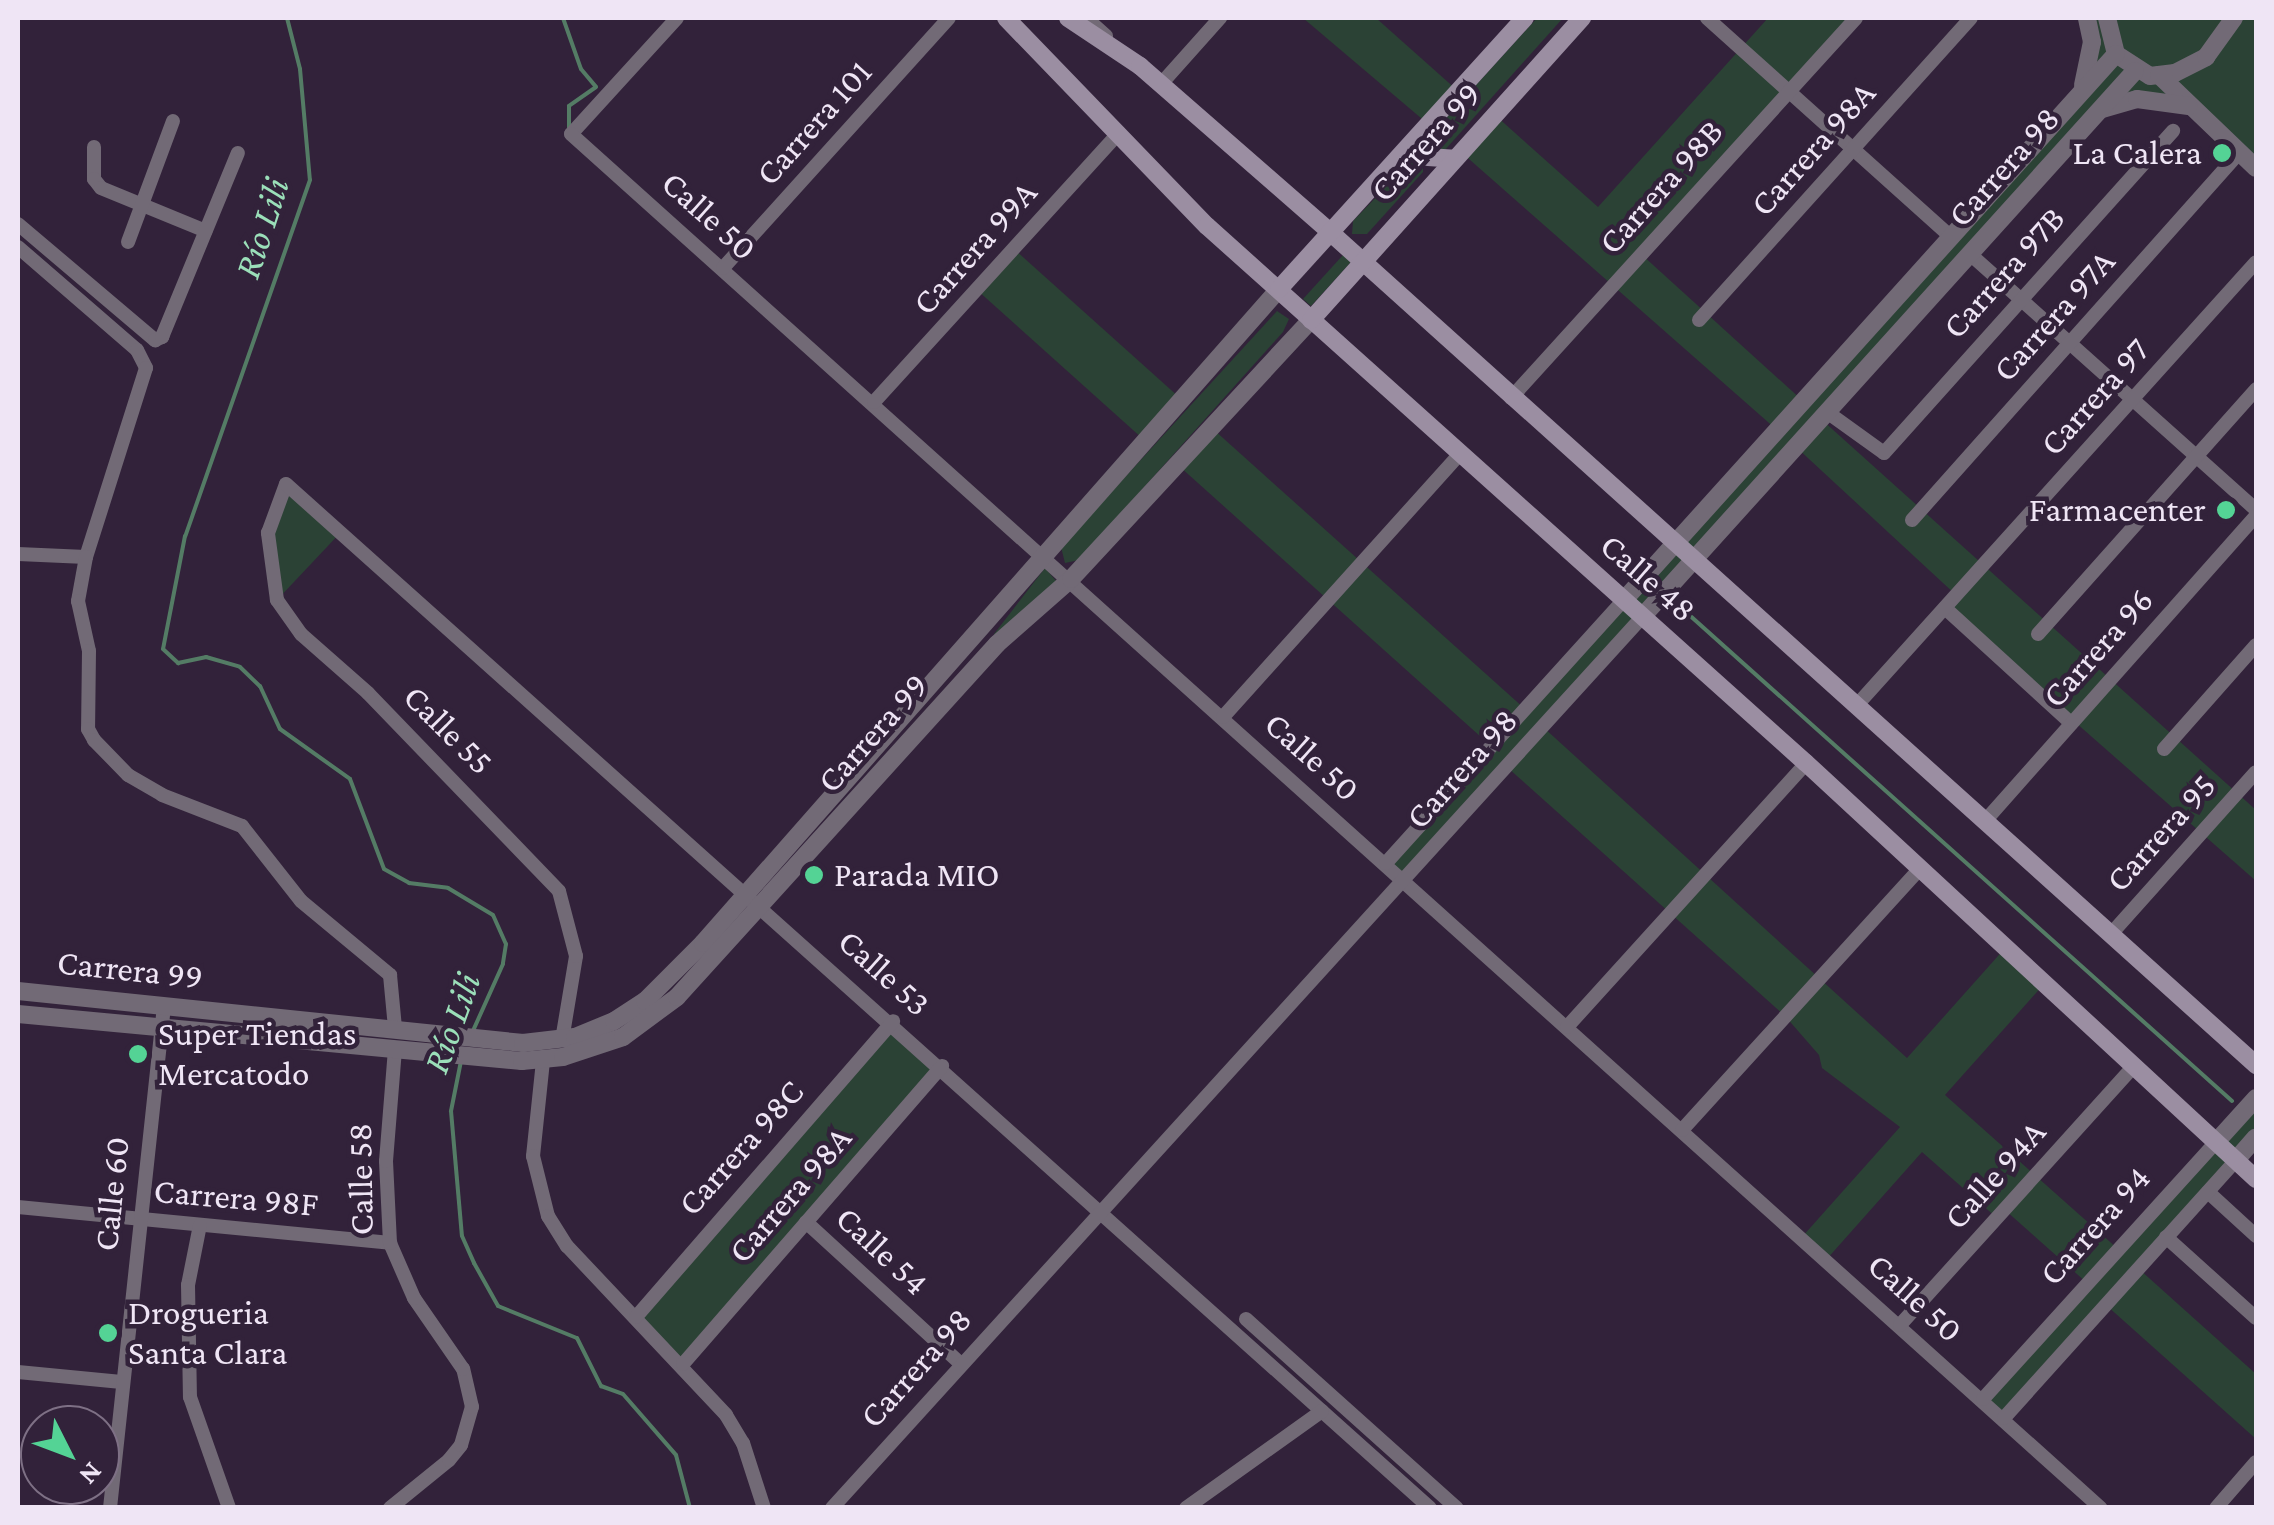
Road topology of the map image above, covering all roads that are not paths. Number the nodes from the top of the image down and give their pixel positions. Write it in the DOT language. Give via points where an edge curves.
graph roads {
  1 [pos="677,18"];
  2 [pos="949,18"];
  3 [pos="1006,18"];
  4 [pos="1068,18"];
  5 [pos="1086,18"];
  6 [pos="1220,18"];
  7 [pos="1525,18"];
  8 [pos="1582,18"];
  9 [pos="1707,18"];
  10 [pos="1856,18"];
  11 [pos="1971,18"];
  12 [pos="2087,18"];
  13 [pos="2106,18"];
  14 [pos="2234,18"];
  15 [pos="2116,54"];
  16 [pos="1140,66"];
  17 [pos="2135,71"];
  18 [pos="2159,75"];
  19 [pos="1160,84"];
  20 [pos="1789,92"];
  21 [pos="2073,102"];
  22 [pos="2194,108"];
  23 [pos="2100,110"];
  24 [pos="173,121"];
  25 [pos="2173,130"];
  26 [pos="1423,131"];
  27 [pos="1119,133"];
  28 [pos="94,147"];
  29 [pos="1853,149"];
  30 [pos="2240,152"];
  31 [pos="238,153"];
  32 [pos="1454,160"];
  33 [pos="2256,168"];
  34 [pos="142,205"];
  35 [pos="18,224"];
  36 [pos="206,230"];
  37 [pos="1330,232"];
  38 [pos="1951,238"];
  39 [pos="128,242"];
  40 [pos="18,247"];
  41 [pos="1970,254"];
  42 [pos="1363,262"];
  43 [pos="2256,262"];
  44 [pos="723,268"];
  45 [pos="1278,289"];
  46 [pos="2020,298"];
  47 [pos="1311,320"];
  48 [pos="1699,320"];
  49 [pos="2070,343"];
  50 [pos="2256,389"];
  51 [pos="1511,398"];
  52 [pos="2133,400"];
  53 [pos="874,402"];
  54 [pos="1827,412"];
  55 [pos="1459,455"];
  56 [pos="2196,456"];
  57 [pos="294,488"];
  58 [pos="2256,513"];
  59 [pos="1912,520"];
  60 [pos="1675,544"];
  61 [pos="1041,552"];
  62 [pos="18,554"];
  63 [pos="86,557"];
  64 [pos="1693,560"];
  65 [pos="1071,579"];
  66 [pos="1624,600"];
  67 [pos="1945,608"];
  68 [pos="1643,616"];
  69 [pos="2038,634"];
  70 [pos="2256,645"];
  71 [pos="1857,705"];
  72 [pos="1223,717"];
  73 [pos="2071,723"];
  74 [pos="2164,748"];
  75 [pos="1806,763"];
  76 [pos="2256,772"];
  77 [pos="1985,820"];
  78 [pos="1386,862"];
  79 [pos="1920,868"];
  80 [pos="1406,881"];
  81 [pos="755,898"];
  82 [pos="2111,934"];
  83 [pos="18,991"];
  84 [pos="164,1006"];
  85 [pos="18,1014"];
  86 [pos="893,1021"];
  87 [pos="161,1026"];
  88 [pos="1567,1027"];
  89 [pos="395,1028"];
  90 [pos="562,1040"];
  91 [pos="447,1042"];
  92 [pos="395,1048"];
  93 [pos="498,1048"];
  94 [pos="543,1061"];
  95 [pos="2135,1065"];
  96 [pos="2256,1065"];
  97 [pos="942,1066"];
  98 [pos="2256,1098"];
  99 [pos="1682,1130"];
  100 [pos="2256,1137"];
  101 [pos="2217,1141"];
  102 [pos="2236,1160"];
  103 [pos="2256,1179"];
  104 [pos="2208,1192"];
  105 [pos="18,1207"];
  106 [pos="1102,1212"];
  107 [pos="140,1219"];
  108 [pos="806,1222"];
  109 [pos="200,1225"];
  110 [pos="2256,1236"];
  111 [pos="2166,1237"];
  112 [pos="390,1242"];
  113 [pos="636,1317"];
  114 [pos="2256,1318"];
  115 [pos="1246,1319"];
  116 [pos="1900,1325"];
  117 [pos="683,1364"];
  118 [pos="961,1364"];
  119 [pos="18,1372"];
  120 [pos="122,1382"];
  121 [pos="1982,1398"];
  122 [pos="1322,1411"];
  123 [pos="2004,1418"];
  124 [pos="2256,1462"];
  125 [pos="397,1505"];
  126 [pos="110,1508"];
  127 [pos="229,1508"];
  128 [pos="764,1508"];
  129 [pos="832,1508"];
  130 [pos="1186,1508"];
  131 [pos="1430,1508"];
  132 [pos="1456,1508"];
  133 [pos="2101,1508"];
  134 [pos="2216,1508"];
  1 -- 44 [label="street, Calle 50" via="570,134"];
  2 -- 44 [label="street, Carrera 101"];
  3 -- 27 [label="main road, Calle 48"];
  4 -- 16 [label="main road, Calle 48"];
  5 -- 16 [label="street, Calle 48"];
  6 -- 19 [label="street"];
  7 -- 26 [label="main road, Carrera 99"];
  8 -- 32 [label="main road, Carrera 99"];
  9 -- 20 [label="street"];
  10 -- 20 [label="street, Carrera 98B"];
  11 -- 29 [label="street, Carrera 98A"];
  12 -- 21 [label="street" via="2090,64"];
  13 -- 15 [label="street"];
  14 -- 18 [label="street" via="2206,58"];
  15 -- 17 [label="street"];
  15 -- 21 [label="street, Carrera 98"];
  16 -- 19 [label="main road, Calle 48"];
  17 -- 18 [label="street"];
  17 -- 23 [label="street, Carrera 98"];
  18 -- 22 [label="street"];
  19 -- 37 [label="main road, Calle 48"];
  20 -- 29 [label="street"];
  20 -- 51 [label="street, Carrera 98B"];
  21 -- 38 [label="street, Carrera 98"];
  22 -- 23 [label="street" via="2156,98"];
  22 -- 30 [label="street"];
  23 -- 41 [label="street, Carrera 98"];
  24 -- 34 [label="street"];
  25 -- 46 [label="street, Carrera 97B"];
  26 -- 32 [label="main road" via="1428,157"];
  26 -- 37 [label="main road, Carrera 99"];
  27 -- 45 [label="main road, Calle 48"];
  27 -- 53 [label="street, Carrera 99A"];
  28 -- 34 [label="street" via="94,179 101,188"];
  29 -- 38 [label="street"];
  29 -- 48 [label="street, Carrera 98A"];
  30 -- 33 [label="street"];
  30 -- 49 [label="street, Carrera 97A"];
  31 -- 36 [label="street"];
  32 -- 42 [label="main road, Carrera 99"];
  34 -- 36 [label="street"];
  34 -- 39 [label="street"];
  35 -- 36 [label="street" via="155,340 162,337"];
  37 -- 42 [label="main road, Calle 48"];
  37 -- 45 [label="main road, Carrera 99"];
  38 -- 60 [label="street, Carrera 98"];
  40 -- 63 [label="street" via="145,358"];
  41 -- 46 [label="street"];
  41 -- 54 [label="street, Carrera 98"];
  42 -- 47 [label="main road, Carrera 99"];
  42 -- 51 [label="main road, Calle 48"];
  43 -- 52 [label="street, Carrera 97"];
  44 -- 53 [label="street, Calle 50"];
  45 -- 47 [label="main road, Calle 48"];
  45 -- 61 [label="street, Carrera 99"];
  46 -- 49 [label="street"];
  46 -- 54 [label="street, Carrera 97B" via="1880,454"];
  47 -- 55 [label="main road, Calle 48"];
  47 -- 65 [label="street, Carrera 99"];
  49 -- 52 [label="street"];
  49 -- 59 [label="street, Carrera 97A"];
  50 -- 56 [label="street"];
  51 -- 60 [label="main road, Calle 48"];
  52 -- 56 [label="street"];
  52 -- 67 [label="street, Carrera 97"];
  53 -- 61 [label="street, Calle 50"];
  54 -- 64 [label="street, Carrera 98"];
  55 -- 66 [label="main road, Calle 48"];
  55 -- 72 [label="street"];
  56 -- 58 [label="street"];
  56 -- 69 [label="street"];
  57 -- 81 [label="street, Calle 53"];
  57 -- 90 [label="street, Calle 55" via="282,487 268,533 276,600 301,634 368,693 559,891 576,956"];
  58 -- 73 [label="street, Carrera 96"];
  60 -- 64 [label="main road, Calle 48"];
  60 -- 66 [label="street, Carrera 98"];
  61 -- 65 [label="street, Calle 50"];
  61 -- 81 [label="street, Carrera 99" via="982,633"];
  62 -- 63 [label="street"];
  63 -- 89 [label="street" via="78,600 94,740 128,775 242,826 301,901 390,975"];
  64 -- 68 [label="street, Carrera 98"];
  64 -- 71 [label="main road, Calle 48"];
  65 -- 72 [label="street, Calle 50"];
  65 -- 81 [label="street, Carrera 99" via="998,644"];
  66 -- 68 [label="main road, Calle 48"];
  66 -- 78 [label="street, Carrera 98"];
  67 -- 71 [label="street, Carrera 97"];
  67 -- 73 [label="street"];
  68 -- 75 [label="main road, Calle 48"];
  68 -- 80 [label="street, Carrera 98"];
  70 -- 74 [label="street"];
  71 -- 77 [label="main road, Calle 48"];
  72 -- 78 [label="street, Calle 50"];
  73 -- 77 [label="street, Carrera 96"];
  75 -- 79 [label="main road, Calle 48"];
  75 -- 88 [label="street"];
  76 -- 82 [label="street, Carrera 95"];
  77 -- 82 [label="main road, Calle 48"];
  78 -- 80 [label="street, Calle 50"];
  79 -- 95 [label="main road, Calle 48"];
  79 -- 99 [label="street"];
  80 -- 88 [label="street, Calle 50"];
  80 -- 106 [label="street, Carrera 98"];
  81 -- 86 [label="street, Calle 53"];
  81 -- 90 [label="street, Carrera 99" via="645,1001 598,1029"];
  81 -- 94 [label="street, Carrera 99" via="657,1016 610,1043"];
  82 -- 96 [label="main road, Calle 48"];
  83 -- 84 [label="street, Carrera 99"];
  84 -- 87 [label="street, Calle 60"];
  84 -- 89 [label="street, Carrera 99"];
  85 -- 87 [label="street, Carrera 99"];
  86 -- 97 [label="street, Calle 53"];
  86 -- 113 [label="street, Carrera 98C"];
  87 -- 92 [label="street, Carrera 99"];
  87 -- 107 [label="street, Calle 60"];
  88 -- 99 [label="street, Calle 50"];
  89 -- 91 [label="street, Carrera 99"];
  90 -- 93 [label="street, Carrera 99"];
  91 -- 92 [label="street, Carrera 99"];
  91 -- 93 [label="street, Carrera 99"];
  92 -- 112 [label="street, Calle 58" via="386,1161"];
  93 -- 94 [label="street, Carrera 99"];
  94 -- 113 [label="street" via="533,1156 548,1216 567,1246"];
  95 -- 101 [label="main road, Calle 48"];
  95 -- 116 [label="street, Calle 94A"];
  97 -- 106 [label="street, Calle 53"];
  97 -- 108 [label="street, Carrera 98A"];
  98 -- 101 [label="street, Carrera 94"];
  99 -- 116 [label="street, Calle 50"];
  100 -- 102 [label="street, Carrera 94"];
  101 -- 102 [label="main road, Calle 48"];
  101 -- 121 [label="street, Carrera 94"];
  102 -- 103 [label="main road, Calle 48"];
  102 -- 104 [label="street, Carrera 94"];
  104 -- 110 [label="street"];
  104 -- 111 [label="street, Carrera 94"];
  105 -- 107 [label="street, Carrera 98F"];
  106 -- 118 [label="street, Carrera 98"];
  106 -- 122 [label="street, Calle 53"];
  107 -- 109 [label="street, Carrera 98F"];
  107 -- 120 [label="street, Calle 60"];
  108 -- 117 [label="street, Carrera 98A"];
  108 -- 118 [label="street, Calle 54"];
  109 -- 112 [label="street, Carrera 98F"];
  109 -- 127 [label="street" via="188,1286 190,1396"];
  111 -- 114 [label="street"];
  111 -- 123 [label="street, Carrera 94"];
  112 -- 125 [label="street, Calle 58" via="414,1298 470,1387 469,1426 449,1460"];
  113 -- 117 [label="street"];
  115 -- 132 [label="street"];
  116 -- 121 [label="street, Calle 50"];
  117 -- 128 [label="street" via="743,1444"];
  118 -- 129 [label="street, Carrera 98"];
  119 -- 120 [label="street"];
  120 -- 126 [label="street, Calle 60"];
  121 -- 123 [label="street, Calle 50"];
  122 -- 130 [label="street"];
  122 -- 131 [label="street, Calle 53"];
  123 -- 133 [label="street, Calle 50"];
  124 -- 134 [label="street"];
}
